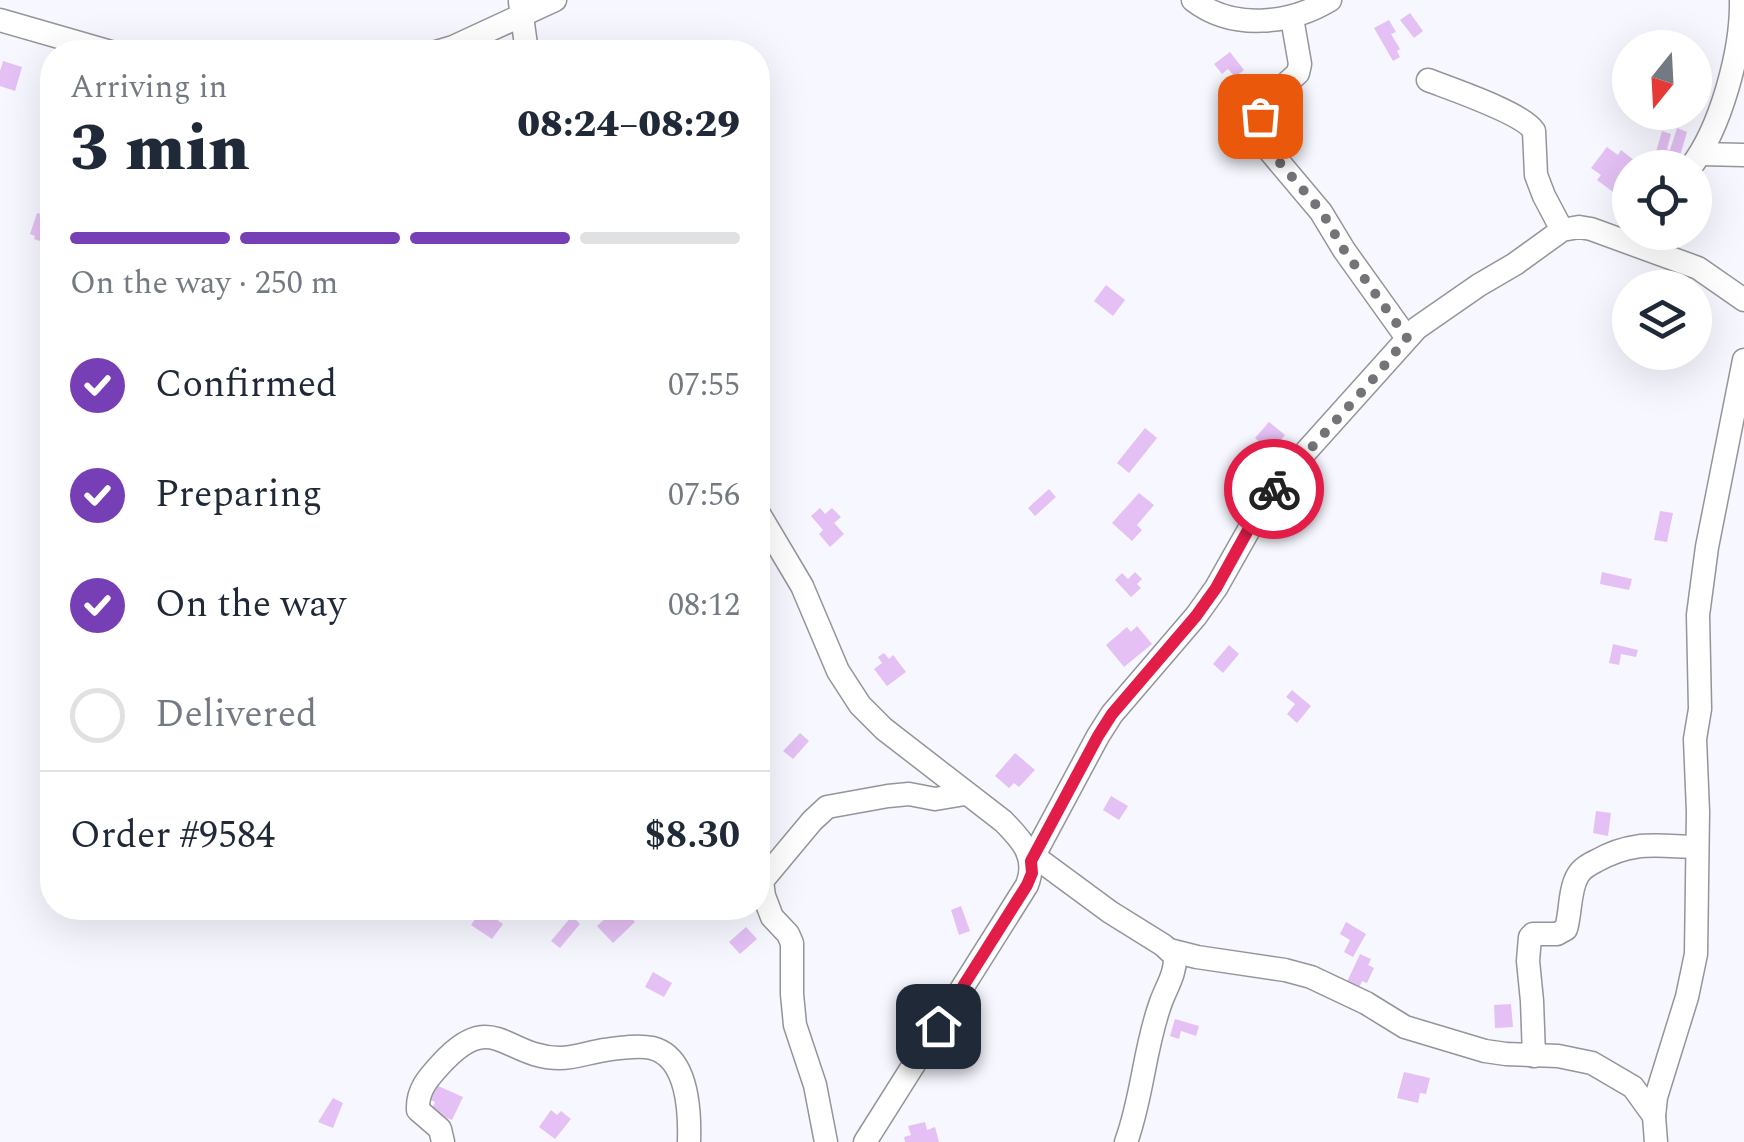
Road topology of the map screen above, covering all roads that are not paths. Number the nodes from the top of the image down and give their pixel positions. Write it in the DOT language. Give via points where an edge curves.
graph roads {
  1 [pos="555,0"];
  2 [pos="1193,0"];
  3 [pos="1330,0"];
  4 [pos="1741,0"];
  5 [pos="521,8"];
  6 [pos="1292,18"];
  7 [pos="3,27"];
  8 [pos="59,40"];
  9 [pos="459,40"];
  10 [pos="525,40"];
  11 [pos="1428,80"];
  12 [pos="1701,150"];
  13 [pos="1744,155"];
  14 [pos="1712,159"];
  15 [pos="1562,230"];
  16 [pos="1612,232"];
  17 [pos="1677,250"];
  18 [pos="1744,300"];
  19 [pos="1407,338"];
  20 [pos="1744,360"];
  21 [pos="770,532"];
  22 [pos="966,794"];
  23 [pos="1696,847"];
  24 [pos="1033,859"];
  25 [pos="770,871"];
  26 [pos="770,912"];
  27 [pos="1169,950"];
  28 [pos="1534,1056"];
  29 [pos="1654,1116"];
  30 [pos="443,1142"];
  31 [pos="690,1142"];
  32 [pos="826,1142"];
  33 [pos="864,1142"];
  34 [pos="1126,1142"];
  35 [pos="1656,1142"];
  1 -- 5 [label="street"];
  2 -- 6 [label="street" via="1243,19"];
  3 -- 6 [label="street"];
  4 -- 12 [label="street" via="1738,51"];
  5 -- 9 [label="street"];
  5 -- 10 [label="street"];
  6 -- 19 [label="street" via="1298,73 1265,103 1263,143 1322,212"];
  7 -- 8 [label="street"];
  11 -- 15 [label="street" via="1531,126 1536,175"];
  13 -- 14 [label="street"];
  15 -- 16 [label="street"];
  15 -- 19 [label="street"];
  17 -- 18 [label="street"];
  19 -- 24 [label="street" via="1275,488 1196,616 1112,714"];
  20 -- 23 [label="street" via="1698,615"];
  21 -- 22 [label="street" via="848,690 884,729"];
  22 -- 24 [label="street" via="1020,838"];
  22 -- 25 [label="street" via="909,794 827,807"];
  23 -- 28 [label="street" via="1628,846 1578,874 1566,929 1530,937"];
  23 -- 29 [label="street" via="1694,972"];
  24 -- 27 [label="street"];
  24 -- 33 [label="street" via="1027,885"];
  26 -- 32 [label="street" via="792,943 795,1025"];
  27 -- 28 [label="street" via="1285,970 1410,1028"];
  27 -- 34 [label="street" via="1175,969 1150,1032"];
  28 -- 29 [label="street" via="1602,1068 1633,1087"];
  29 -- 35 [label="street"];
  30 -- 31 [label="street" via="440,1128 418,1110 421,1090 445,1059 478,1036 563,1059 652,1048 666,1055 679,1072"];
}
